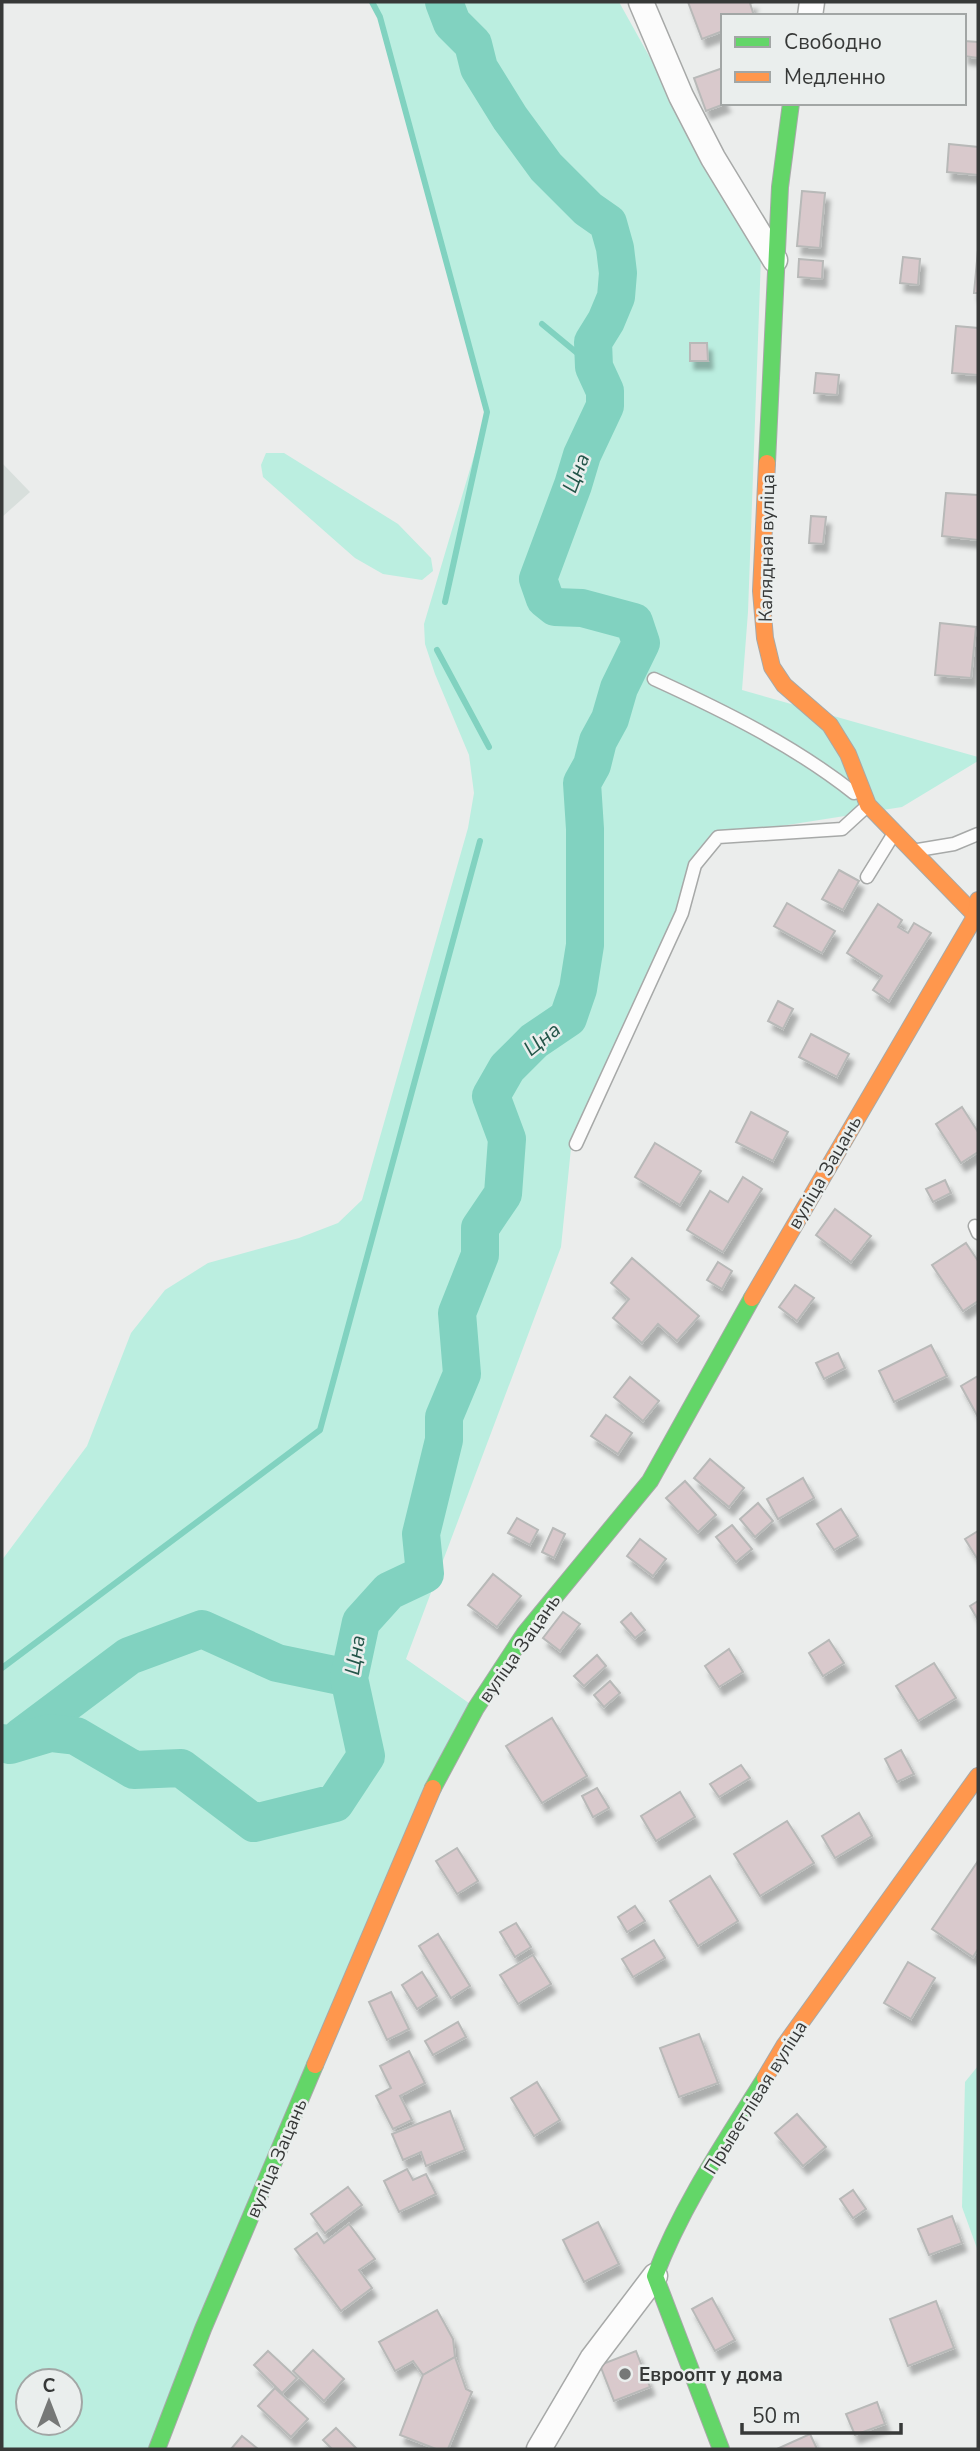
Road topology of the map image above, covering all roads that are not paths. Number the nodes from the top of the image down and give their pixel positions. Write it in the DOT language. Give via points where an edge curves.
graph roads {
  1 [pos="640,2"];
  2 [pos="791,105"];
  3 [pos="775,260"];
  4 [pos="654,679"];
  5 [pos="868,805"];
  6 [pos="895,831"];
  7 [pos="978,834"];
  8 [pos="913,850"];
  9 [pos="867,877"];
  10 [pos="977,911"];
  11 [pos="576,1144"];
  12 [pos="978,1776"];
  13 [pos="655,2276"];
  14 [pos="158,2449"];
  15 [pos="540,2449"];
  16 [pos="721,2449"];
  1 -- 3 [label="street" via="713,158"];
  2 -- 3 [label="street, Калядная вуліца"];
  3 -- 5 [label="street, Калядная вуліца" via="761,591 765,638 772,667 784,685 830,725 848,754"];
  4 -- 5 [label="lane" via="797,752"];
  5 -- 6 [label="street, Калядная вуліца"];
  5 -- 11 [label="lane" via="842,829 718,837 695,864 682,913"];
  6 -- 8 [label="street, Калядная вуліца"];
  6 -- 9 [label="lane"];
  7 -- 8 [label="lane" via="954,845"];
  8 -- 10 [label="street, Калядная вуліца"];
  10 -- 14 [label="street, вуліца Зацань" via="650,1481 525,1633 476,1707 435,1782 203,2329"];
  12 -- 13 [label="street, Прыветлівая вуліца" via="784,2046 683,2211"];
  13 -- 15 [label="street" via="592,2360"];
  13 -- 16 [label="street"];
}
